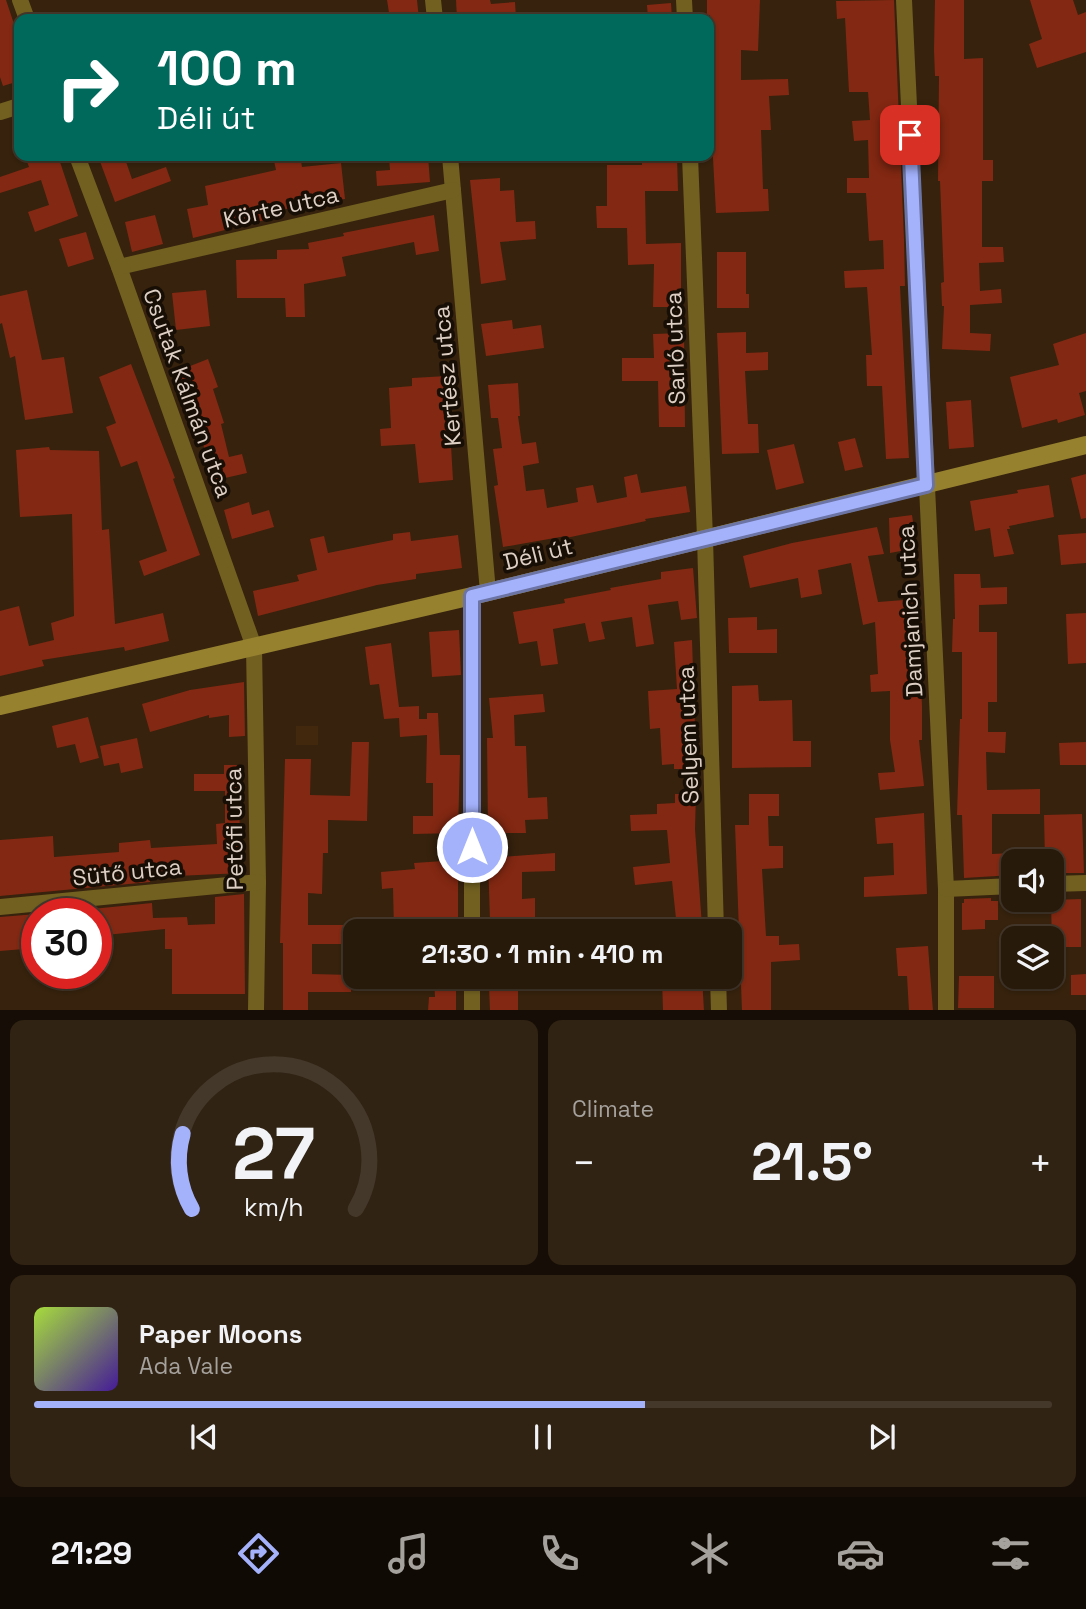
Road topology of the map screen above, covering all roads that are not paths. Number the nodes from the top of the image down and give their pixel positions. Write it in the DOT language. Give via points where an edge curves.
graph roads {
  1 [pos="904,0"];
  2 [pos="79,161"];
  3 [pos="450,161"];
  4 [pos="690,161"];
  5 [pos="453,190"];
  6 [pos="119,267"];
  7 [pos="1086,445"];
  8 [pos="926,485"];
  9 [pos="705,538"];
  10 [pos="480,594"];
  11 [pos="254,647"];
  12 [pos="0,706"];
  13 [pos="258,881"];
  14 [pos="1086,883"];
  15 [pos="1064,884"];
  16 [pos="1001,887"];
  17 [pos="946,889"];
  18 [pos="0,907"];
  19 [pos="472,919"];
  20 [pos="716,919"];
  21 [pos="472,989"];
  22 [pos="718,989"];
  23 [pos="256,1010"];
  24 [pos="472,1010"];
  25 [pos="719,1010"];
  26 [pos="946,1010"];
  1 -- 8 [label="street, Damjanich utca"];
  2 -- 6 [label="street, Csutak Kálmán utca"];
  3 -- 5 [label="street, Kertész utca"];
  4 -- 9 [label="street, Sarló utca"];
  5 -- 6 [label="street, Körte utca"];
  5 -- 10 [label="street, Kertész utca"];
  6 -- 11 [label="street, Csutak Kálmán utca"];
  7 -- 8 [label="street, Déli út"];
  8 -- 9 [label="street, Déli út"];
  8 -- 17 [label="street, Damjanich utca"];
  9 -- 10 [label="street, Déli út"];
  9 -- 20 [label="street, Selyem utca"];
  10 -- 11 [label="street, Déli út"];
  10 -- 19 [label="street, Kertész utca"];
  11 -- 12 [label="street, Déli út"];
  11 -- 13 [label="street, Petőfi utca"];
  13 -- 18 [label="street, Sütő utca"];
  13 -- 23 [label="street, Petőfi utca"];
  14 -- 15 [label="street"];
  16 -- 17 [label="street"];
  17 -- 26 [label="street, Damjanich utca"];
  21 -- 24 [label="street"];
  22 -- 25 [label="street"];
}
